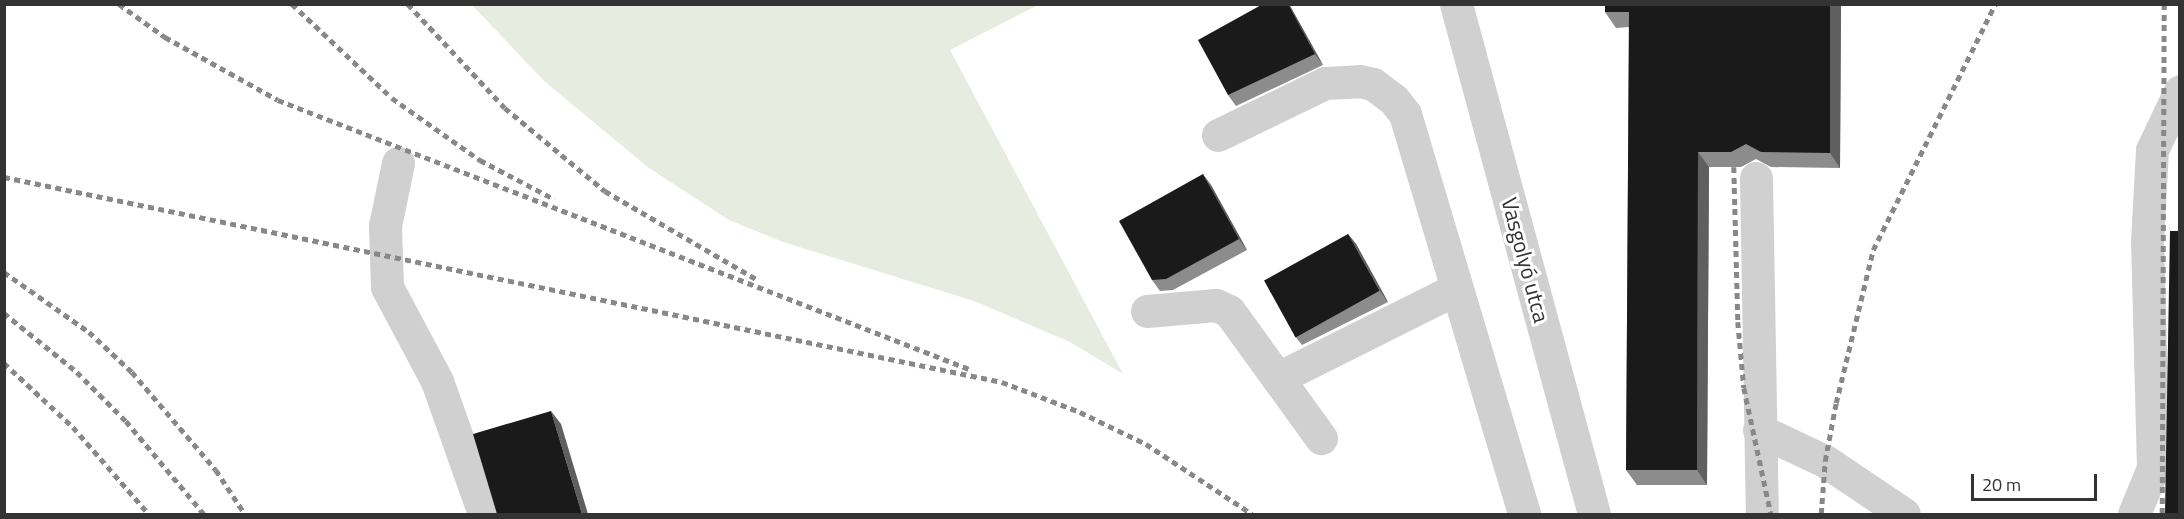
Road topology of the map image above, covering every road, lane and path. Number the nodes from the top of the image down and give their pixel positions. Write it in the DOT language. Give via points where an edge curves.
graph roads {
  1 [pos="1456,4"];
  2 [pos="2180,91"];
  3 [pos="1218,135"];
  4 [pos="398,163"];
  5 [pos="1756,178"];
  6 [pos="1456,289"];
  7 [pos="1147,311"];
  8 [pos="1278,378"];
  9 [pos="1759,430"];
  10 [pos="1321,438"];
  11 [pos="484,514"];
  12 [pos="1524,514"];
  13 [pos="1594,514"];
  14 [pos="1762,514"];
  15 [pos="1904,514"];
  16 [pos="2134,514"];
  1 -- 13 [label="street, Vasgolyó utca"];
  2 -- 16 [label="street" via="2152,150 2147,242 2153,468"];
  3 -- 6 [label="street" via="1325,83 1359,81 1385,91 1405,114"];
  4 -- 11 [label="street" via="385,226 387,287 437,381"];
  5 -- 9 [label="street"];
  6 -- 8 [label="street"];
  6 -- 12 [label="street"];
  7 -- 8 [label="street" via="1216,305 1229,311"];
  8 -- 10 [label="street"];
  9 -- 14 [label="street"];
  9 -- 15 [label="street" via="1825,461"];
}
